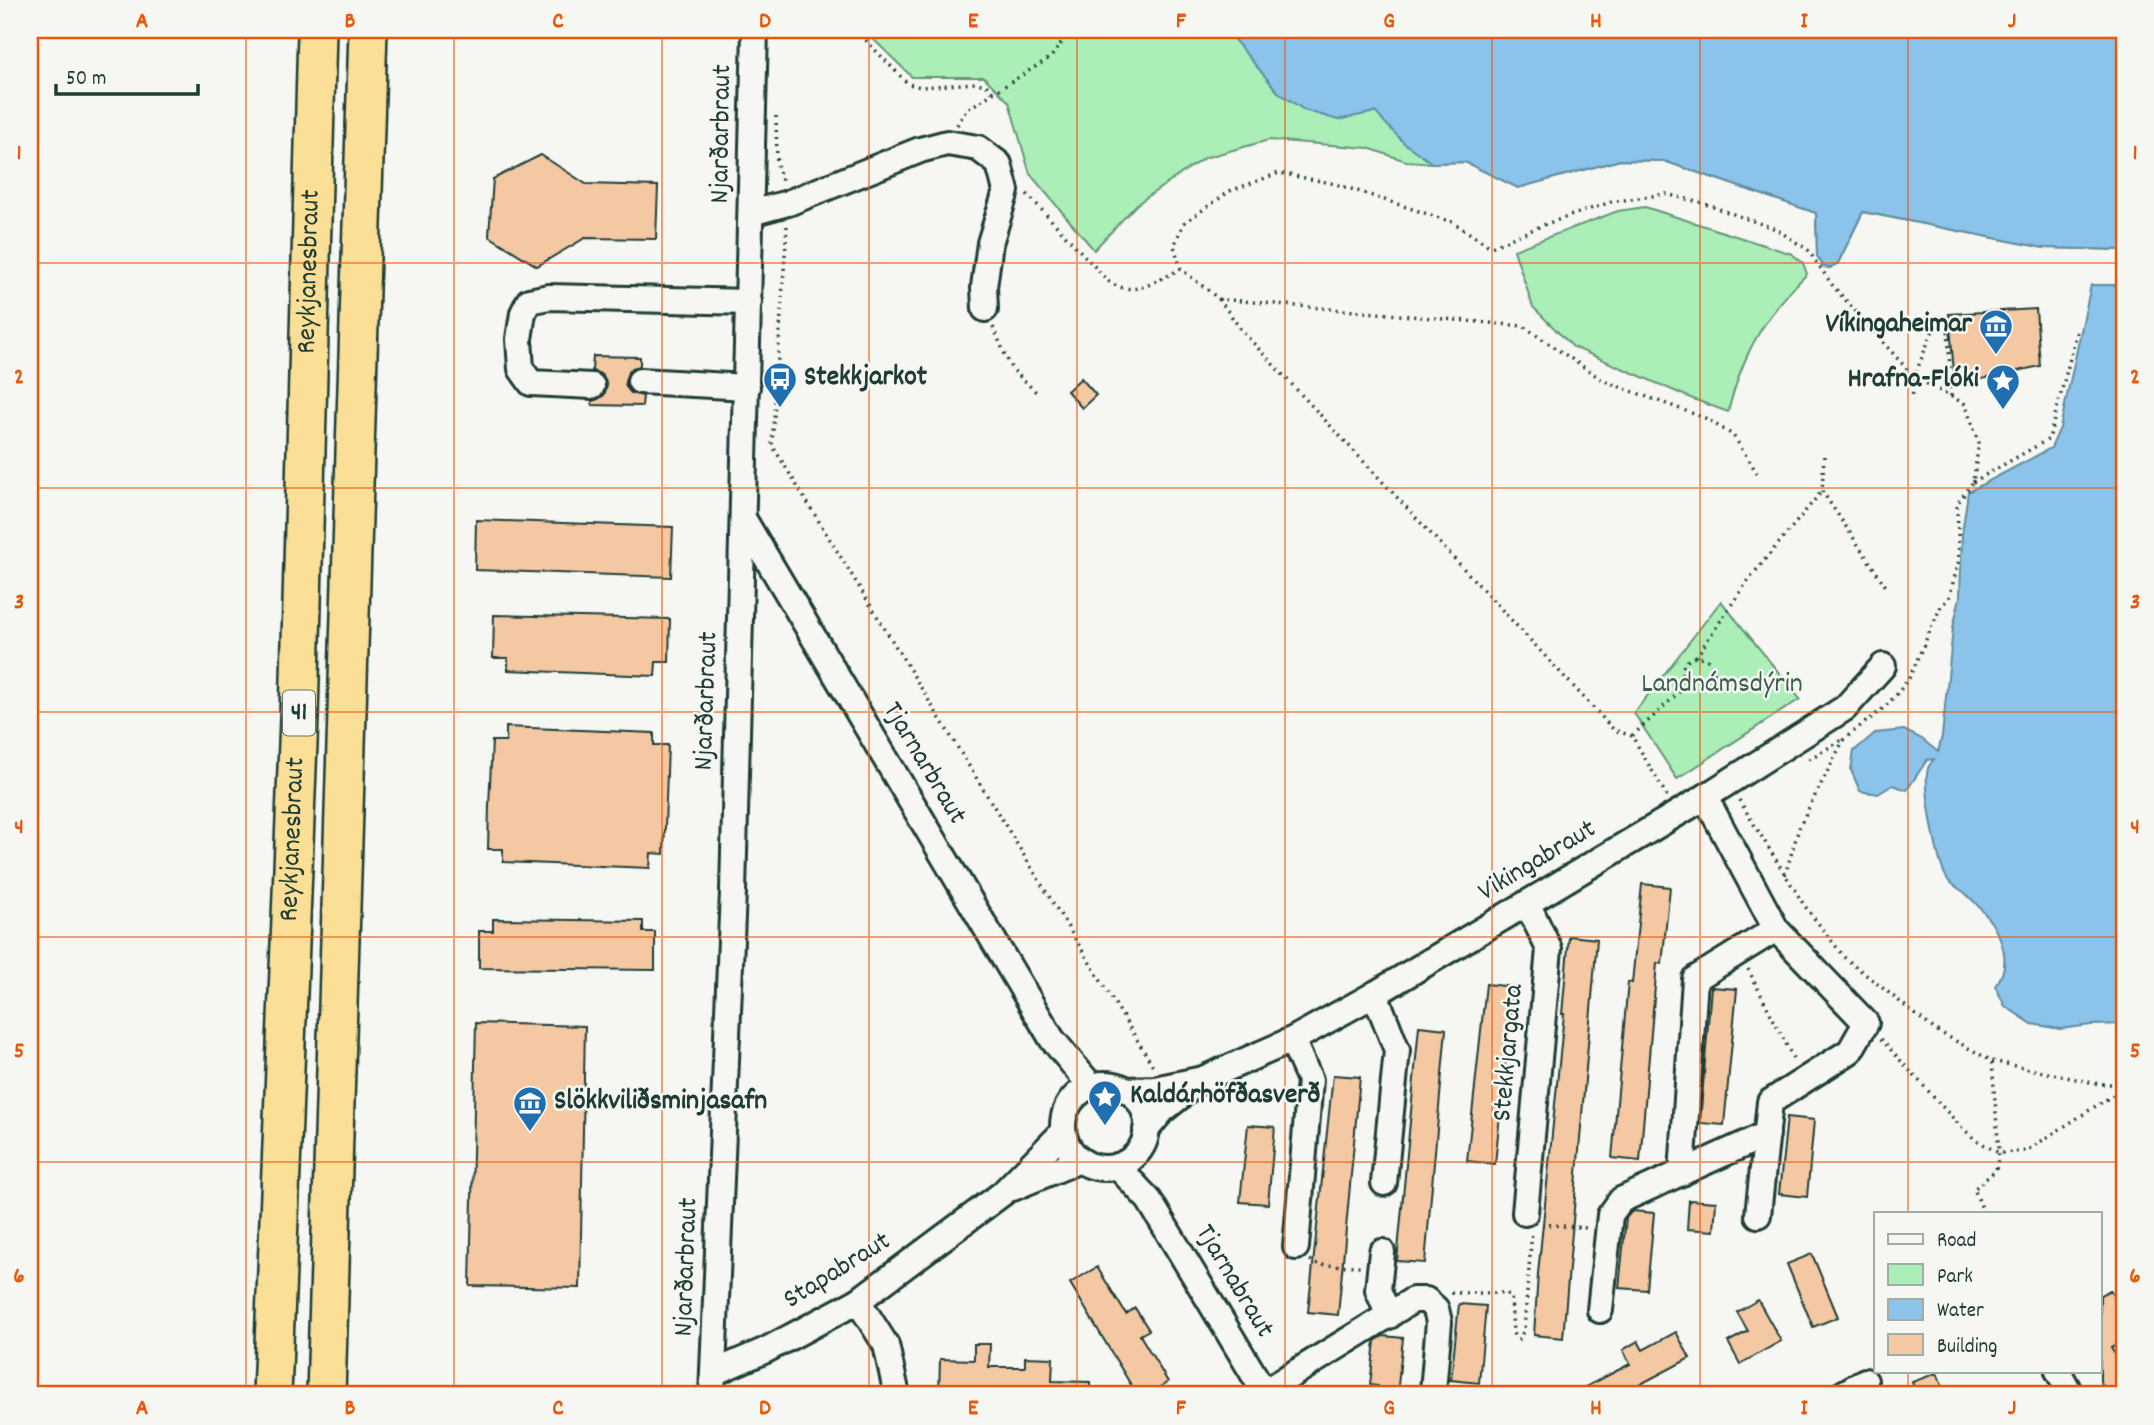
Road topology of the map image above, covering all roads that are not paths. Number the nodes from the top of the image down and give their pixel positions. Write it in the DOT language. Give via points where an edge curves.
graph roads {
  1 [pos="317,30"];
  2 [pos="368,30"];
  3 [pos="755,30"];
  4 [pos="751,213"];
  5 [pos="749,302"];
  6 [pos="985,309"];
  7 [pos="640,381"];
  8 [pos="592,386"];
  9 [pos="747,387"];
  10 [pos="743,519"];
  11 [pos="1883,666"];
  12 [pos="1709,805"];
  13 [pos="1527,903"];
  14 [pos="1776,929"];
  15 [pos="1375,994"];
  16 [pos="1292,1040"];
  17 [pos="1203,1079"];
  18 [pos="1126,1090"];
  19 [pos="1081,1093"];
  20 [pos="1063,1132"];
  21 [pos="1767,1134"];
  22 [pos="1142,1140"];
  23 [pos="1080,1160"];
  24 [pos="1117,1166"];
  25 [pos="1682,1173"];
  26 [pos="1384,1183"];
  27 [pos="1003,1193"];
  28 [pos="1149,1200"];
  29 [pos="1525,1213"];
  30 [pos="1758,1215"];
  31 [pos="1296,1247"];
  32 [pos="1381,1260"];
  33 [pos="858,1301"];
  34 [pos="1600,1310"];
  35 [pos="1389,1316"];
  36 [pos="2059,1372"];
  37 [pos="1865,1381"];
  38 [pos="713,1384"];
  39 [pos="1433,1391"];
  40 [pos="1265,1394"];
  41 [pos="272,1395"];
  42 [pos="327,1395"];
  43 [pos="897,1395"];
  44 [pos="1841,1395"];
  45 [pos="2071,1395"];
  1 -- 41 [label="highway, Reykjanesbraut / 41" via="299,718"];
  2 -- 42 [label="highway, Reykjanesbraut / 41"];
  3 -- 4 [label="street, Njarðarbraut"];
  4 -- 5 [label="street, Njarðarbraut"];
  4 -- 6 [label="street" via="788,203 920,150 947,143 978,148 999,164 1006,191 990,243"];
  5 -- 8 [label="street" via="549,297 530,301 519,339 521,369 531,383"];
  5 -- 9 [label="street, Njarðarbraut"];
  7 -- 9 [label="street"];
  9 -- 10 [label="street, Njarðarbraut"];
  10 -- 19 [label="street, Tjarnarbraut"];
  10 -- 38 [label="street, Njarðarbraut"];
  11 -- 12 [label="street, Vikingabraut" via="1845,708"];
  12 -- 13 [label="street, Vikingabraut" via="1678,814"];
  12 -- 14 [label="street"];
  13 -- 15 [label="street, Vikingabraut"];
  13 -- 29 [label="street, Stekkjargata" via="1549,949"];
  14 -- 21 [label="street" via="1866,1023 1850,1051 1770,1102"];
  14 -- 25 [label="street" via="1695,979"];
  15 -- 16 [label="street, Vikingabraut"];
  15 -- 26 [label="street" via="1397,1050"];
  16 -- 17 [label="street, Vikingabraut"];
  16 -- 31 [label="street" via="1310,1080"];
  17 -- 18 [label="street, Vikingabraut"];
  17 -- 22 [label="street, Vikingabraut" via="1162,1111"];
  18 -- 19 [label="street" via="1103,1084"];
  18 -- 22 [label="street" via="1146,1118"];
  19 -- 20 [label="street" via="1063,1121"];
  20 -- 23 [label="street"];
  20 -- 27 [label="street, Stapabraut"];
  21 -- 25 [label="street"];
  21 -- 30 [label="street"];
  22 -- 24 [label="street" via="1129,1160"];
  22 -- 28 [label="street, Tjarnabraut"];
  23 -- 24 [label="street" via="1104,1168"];
  23 -- 27 [label="street, Stapabraut"];
  24 -- 28 [label="street, Tjarnabraut"];
  25 -- 34 [label="street" via="1621,1200 1610,1215"];
  27 -- 33 [label="street, Stapabraut"];
  28 -- 40 [label="street, Tjarnabraut"];
  32 -- 35 [label="street" via="1378,1290"];
  33 -- 38 [label="street, Stapabraut"];
  33 -- 43 [label="street" via="886,1345"];
  35 -- 39 [label="street" via="1413,1300 1426,1300 1436,1309"];
  35 -- 40 [label="street"];
  36 -- 45 [label="street"];
  37 -- 44 [label="street"];
}
